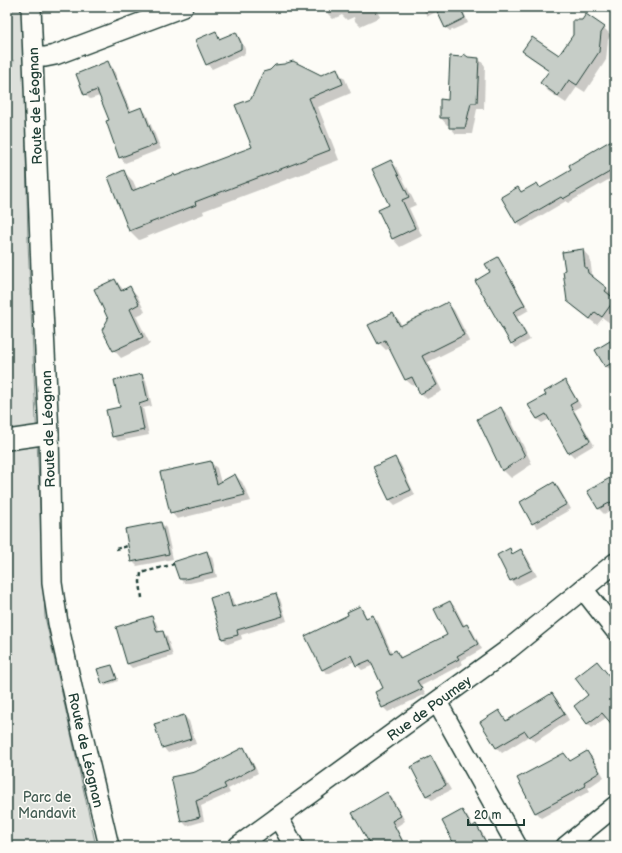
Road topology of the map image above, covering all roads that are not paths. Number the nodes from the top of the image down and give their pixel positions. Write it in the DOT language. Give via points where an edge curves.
graph roads {
  1 [pos="31,7"];
  2 [pos="183,7"];
  3 [pos="34,57"];
  4 [pos="48,434"];
  5 [pos="7,440"];
  6 [pos="615,563"];
  7 [pos="583,589"];
  8 [pos="615,630"];
  9 [pos="437,702"];
  10 [pos="615,806"];
  11 [pos="278,817"];
  12 [pos="109,846"];
  13 [pos="238,846"];
  14 [pos="294,846"];
  15 [pos="517,846"];
  16 [pos="566,846"];
  1 -- 3 [label="street, Route de Léognan"];
  2 -- 3 [label="street" via="55,55"];
  3 -- 4 [label="street, Route de Léognan"];
  4 -- 5 [label="street"];
  4 -- 12 [label="street, Route de Léognan" via="52,583 58,623"];
  6 -- 7 [label="street, Rue de Poumey"];
  7 -- 8 [label="street"];
  7 -- 9 [label="street, Rue de Poumey" via="509,649"];
  9 -- 11 [label="street, Rue de Poumey"];
  9 -- 15 [label="street"];
  10 -- 16 [label="street"];
  11 -- 13 [label="street, Rue de Poumey"];
  11 -- 14 [label="street"];
}
